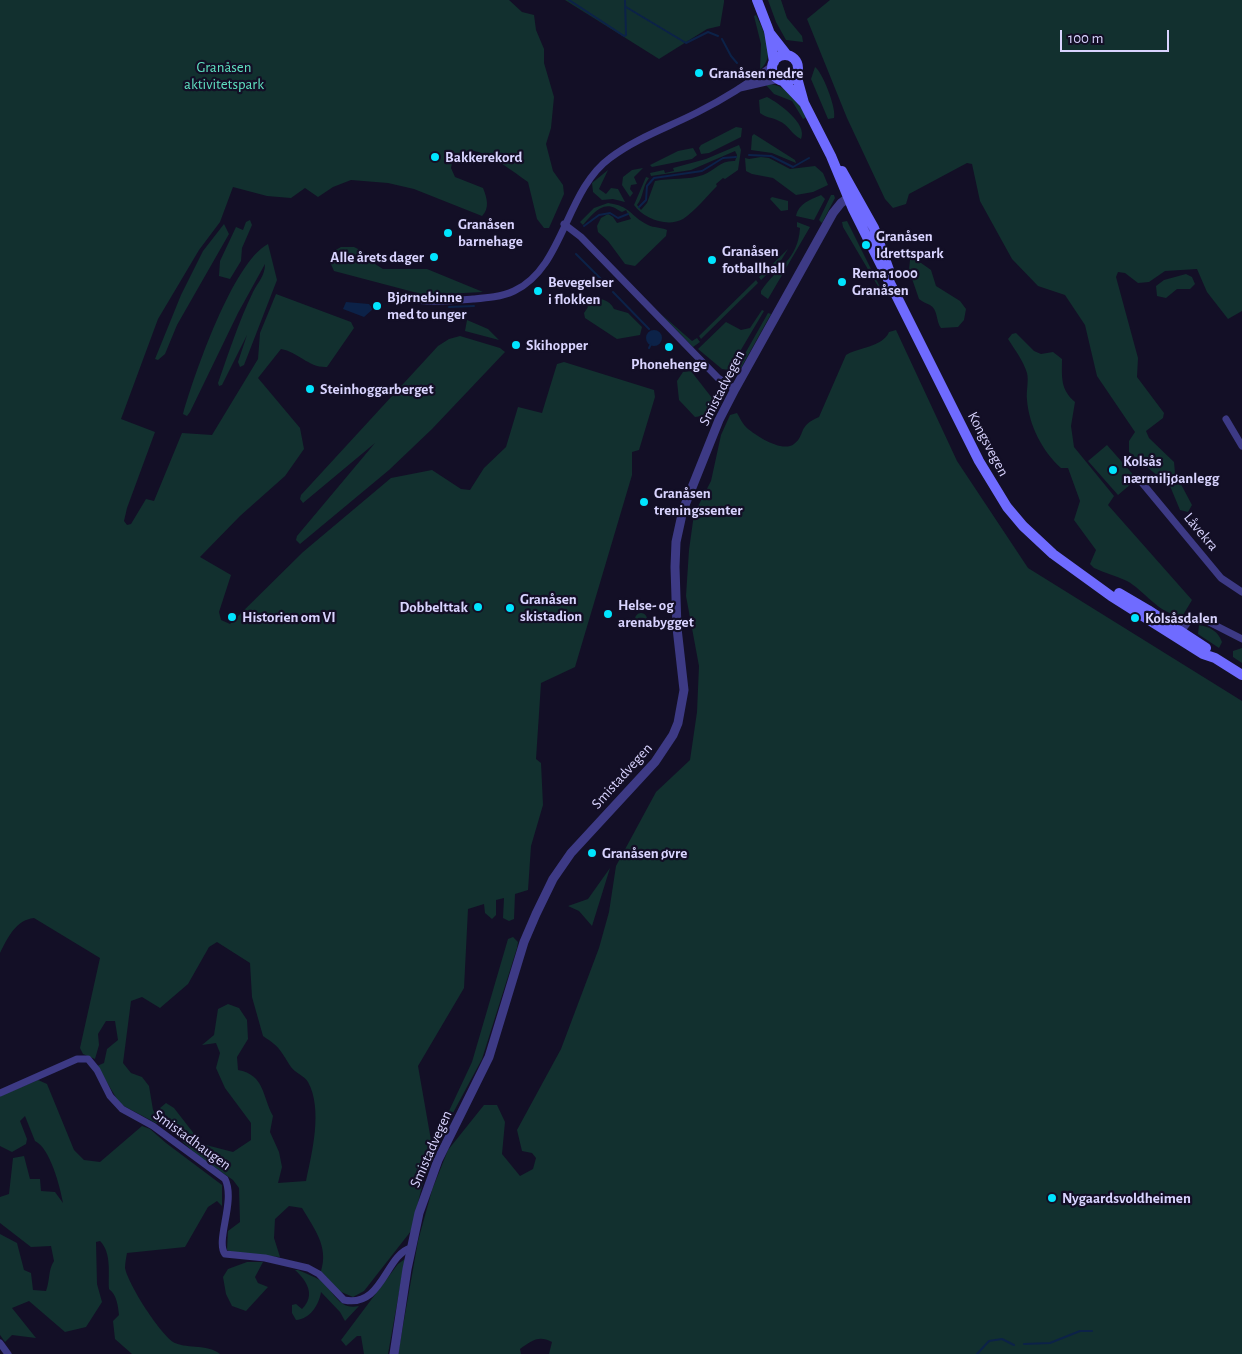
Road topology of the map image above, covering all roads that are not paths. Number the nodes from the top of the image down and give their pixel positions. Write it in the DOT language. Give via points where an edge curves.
graph roads {
  1 [pos="756,0"];
  2 [pos="769,32"];
  3 [pos="787,55"];
  4 [pos="773,64"];
  5 [pos="796,74"];
  6 [pos="781,80"];
  7 [pos="740,88"];
  8 [pos="804,103"];
  9 [pos="852,195"];
  10 [pos="564,224"];
  11 [pos="404,298"];
  12 [pos="735,389"];
  13 [pos="1226,419"];
  14 [pos="1242,446"];
  15 [pos="1143,484"];
  16 [pos="1242,592"];
  17 [pos="1179,634"];
  18 [pos="1242,639"];
  19 [pos="1242,675"];
  20 [pos="0,1093"];
  21 [pos="411,1248"];
  22 [pos="0,1343"];
  23 [pos="8,1354"];
  24 [pos="394,1354"];
  1 -- 2 [label="main road, Kongsvegen"];
  2 -- 3 [label="main road, Kongsvegen"];
  2 -- 4 [label="main road, Kongsvegen"];
  3 -- 4 [label="main road" via="779,56"];
  3 -- 5 [label="main road, Kongsvegen" via="797,62"];
  4 -- 6 [label="main road, Kongsvegen" via="773,74"];
  4 -- 7 [label="street"];
  5 -- 6 [label="main road" via="791,80"];
  5 -- 8 [label="main road, Kongsvegen"];
  6 -- 7 [label="street"];
  6 -- 8 [label="main road, Kongsvegen"];
  7 -- 10 [label="street" via="610,158 588,181"];
  8 -- 9 [label="main road, Kongsvegen"];
  9 -- 12 [label="street, Smistadvegen" via="833,213"];
  9 -- 17 [label="main road, Kongsvegen" via="881,265 979,461 1007,507 1039,542 1111,596"];
  10 -- 11 [label="street" via="543,267 514,291 443,302"];
  10 -- 12 [label="street" via="581,237 718,378"];
  12 -- 21 [label="street, Smistadvegen" via="683,510 676,542 675,595 684,690 678,723 655,762 571,853 553,879 524,942 489,1057 438,1160"];
  13 -- 14 [label="street"];
  15 -- 16 [label="street, Låvekra" via="1221,578"];
  17 -- 18 [label="street" via="1189,621 1201,618"];
  17 -- 19 [label="main road, Kongsvegen" via="1203,654"];
  20 -- 21 [label="street, Smistadhaugen" via="77,1059 88,1059 110,1096 122,1109 153,1126 225,1179 229,1203 221,1247 225,1254 265,1258 308,1268 319,1274 344,1300 353,1301 374,1291 403,1253"];
  21 -- 24 [label="street, Smistadvegen"];
  22 -- 23 [label="street"];
}
